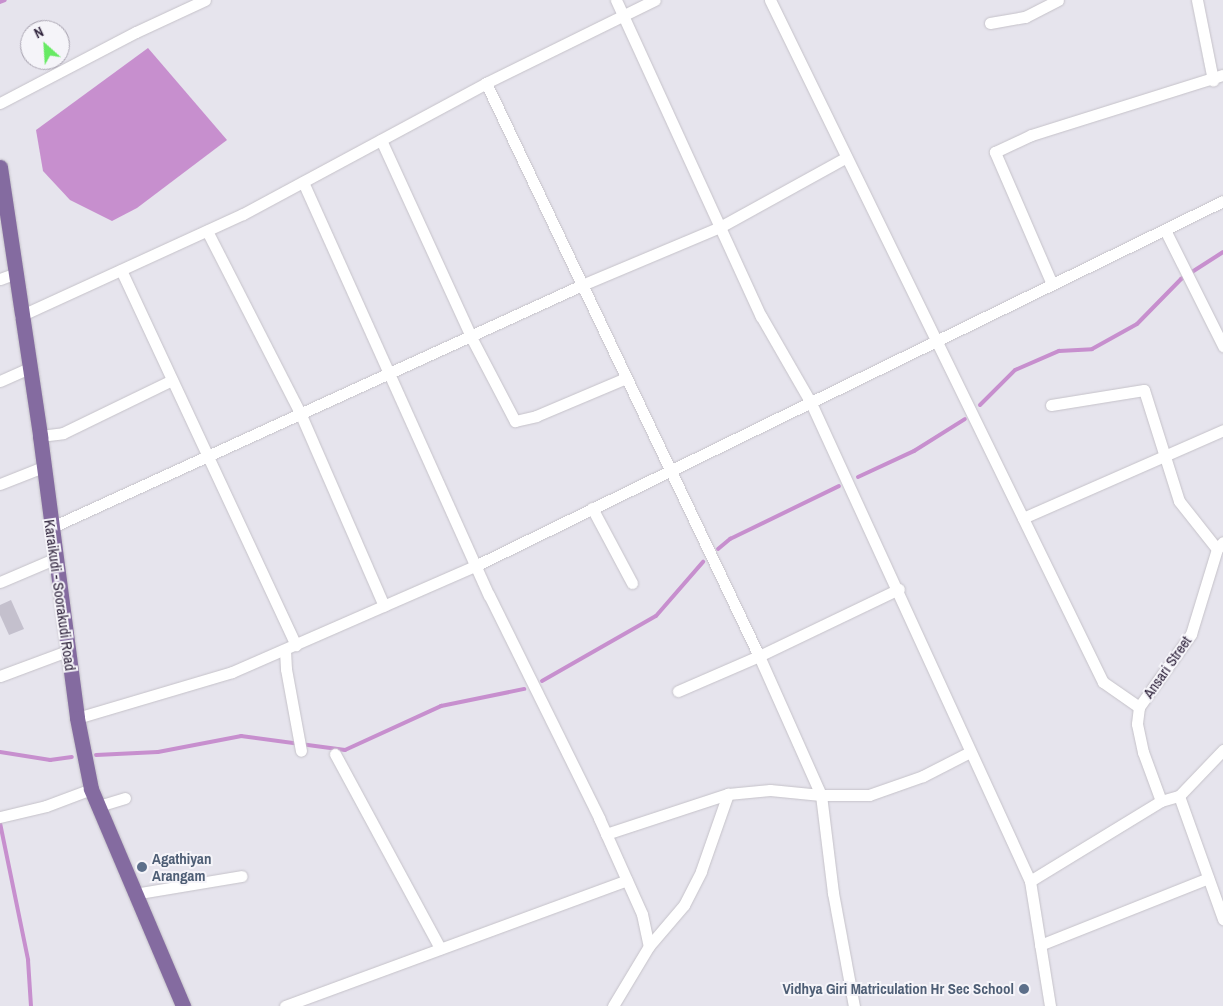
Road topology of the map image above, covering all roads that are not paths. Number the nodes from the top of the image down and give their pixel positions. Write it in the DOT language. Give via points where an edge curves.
graph roads {
  1 [pos="205,0"];
  2 [pos="616,0"];
  3 [pos="654,0"];
  4 [pos="770,0"];
  5 [pos="1058,0"];
  6 [pos="1198,0"];
  7 [pos="622,15"];
  8 [pos="990,23"];
  9 [pos="1218,78"];
  10 [pos="486,83"];
  11 [pos="0,103"];
  12 [pos="381,140"];
  13 [pos="846,158"];
  14 [pos="0,167"];
  15 [pos="303,182"];
  16 [pos="1223,201"];
  17 [pos="720,227"];
  18 [pos="1165,230"];
  19 [pos="207,231"];
  20 [pos="121,270"];
  21 [pos="7,276"];
  22 [pos="1052,284"];
  23 [pos="582,285"];
  24 [pos="20,316"];
  25 [pos="471,337"];
  26 [pos="937,340"];
  27 [pos="1223,346"];
  28 [pos="29,368"];
  29 [pos="389,376"];
  30 [pos="626,378"];
  31 [pos="0,380"];
  32 [pos="172,380"];
  33 [pos="811,403"];
  34 [pos="1051,405"];
  35 [pos="301,415"];
  36 [pos="1223,430"];
  37 [pos="40,436"];
  38 [pos="1166,455"];
  39 [pos="208,458"];
  40 [pos="43,467"];
  41 [pos="669,470"];
  42 [pos="0,484"];
  43 [pos="592,508"];
  44 [pos="1024,518"];
  45 [pos="50,528"];
  46 [pos="1220,545"];
  47 [pos="54,559"];
  48 [pos="475,566"];
  49 [pos="0,582"];
  50 [pos="632,583"];
  51 [pos="899,590"];
  52 [pos="384,606"];
  53 [pos="290,648"];
  54 [pos="67,651"];
  55 [pos="759,656"];
  56 [pos="0,676"];
  57 [pos="678,691"];
  58 [pos="1139,707"];
  59 [pos="77,718"];
  60 [pos="301,750"];
  61 [pos="1223,750"];
  62 [pos="970,752"];
  63 [pos="335,754"];
  64 [pos="728,794"];
  65 [pos="820,795"];
  66 [pos="93,796"];
  67 [pos="1179,796"];
  68 [pos="125,798"];
  69 [pos="1161,802"];
  70 [pos="0,817"];
  71 [pos="606,834"];
  72 [pos="242,876"];
  73 [pos="1208,878"];
  74 [pos="627,880"];
  75 [pos="1030,881"];
  76 [pos="134,894"];
  77 [pos="1223,919"];
  78 [pos="1040,945"];
  79 [pos="649,946"];
  80 [pos="440,948"];
  81 [pos="183,1006"];
  82 [pos="285,1006"];
  83 [pos="613,1006"];
  84 [pos="854,1006"];
  85 [pos="1050,1006"];
  1 -- 11 [label="street"];
  2 -- 7 [label="street"];
  3 -- 7 [label="street"];
  4 -- 13 [label="street"];
  5 -- 8 [label="street" via="1025,17"];
  6 -- 9 [label="street"];
  7 -- 10 [label="street"];
  7 -- 17 [label="street"];
  9 -- 22 [label="street" via="1031,135 995,152"];
  10 -- 12 [label="street"];
  10 -- 23 [label="street"];
  12 -- 15 [label="street"];
  12 -- 25 [label="street"];
  13 -- 17 [label="street"];
  13 -- 26 [label="street"];
  14 -- 21 [label="main road, Karaikudi - Soorakudi Road"];
  15 -- 19 [label="street"];
  15 -- 29 [label="street"];
  16 -- 18 [label="street"];
  17 -- 23 [label="street"];
  17 -- 33 [label="street" via="761,316"];
  18 -- 22 [label="street"];
  18 -- 27 [label="street"];
  19 -- 20 [label="street"];
  19 -- 35 [label="street"];
  20 -- 24 [label="street"];
  20 -- 32 [label="street"];
  21 -- 24 [label="main road, Karaikudi - Soorakudi Road"];
  22 -- 26 [label="street"];
  23 -- 25 [label="street"];
  23 -- 30 [label="street"];
  24 -- 28 [label="main road, Karaikudi - Soorakudi Road"];
  25 -- 29 [label="street"];
  25 -- 30 [label="street" via="507,408 520,422"];
  26 -- 33 [label="street"];
  26 -- 44 [label="street"];
  28 -- 31 [label="street"];
  28 -- 37 [label="main road, Karaikudi - Soorakudi Road"];
  29 -- 35 [label="street"];
  29 -- 48 [label="street"];
  30 -- 41 [label="street"];
  32 -- 37 [label="street" via="62,433"];
  32 -- 39 [label="street"];
  33 -- 41 [label="street"];
  33 -- 51 [label="street"];
  34 -- 38 [label="street" via="1144,390"];
  35 -- 39 [label="street"];
  35 -- 52 [label="street"];
  36 -- 38 [label="street"];
  37 -- 40 [label="main road, Karaikudi - Soorakudi Road"];
  38 -- 44 [label="street"];
  38 -- 46 [label="street" via="1178,501"];
  39 -- 45 [label="street"];
  39 -- 53 [label="street"];
  40 -- 42 [label="street"];
  40 -- 45 [label="main road, Karaikudi - Soorakudi Road"];
  41 -- 43 [label="street"];
  41 -- 55 [label="street"];
  43 -- 48 [label="street"];
  43 -- 50 [label="street"];
  44 -- 58 [label="street" via="1103,682"];
  45 -- 47 [label="main road, Karaikudi - Soorakudi Road"];
  46 -- 58 [label="street, Ansari Street" via="1191,634"];
  47 -- 49 [label="street"];
  47 -- 54 [label="main road, Karaikudi - Soorakudi Road"];
  48 -- 52 [label="street"];
  48 -- 71 [label="street"];
  51 -- 55 [label="street"];
  51 -- 62 [label="street"];
  52 -- 53 [label="street"];
  53 -- 59 [label="street" via="232,672"];
  53 -- 60 [label="street" via="286,670"];
  54 -- 56 [label="street"];
  54 -- 59 [label="main road, Karaikudi - Soorakudi Road"];
  55 -- 57 [label="street"];
  55 -- 65 [label="street"];
  58 -- 69 [label="street" via="1137,724 1143,752"];
  59 -- 66 [label="main road, Karaikudi - Soorakudi Road"];
  61 -- 67 [label="street"];
  62 -- 65 [label="street" via="923,776 869,795"];
  62 -- 75 [label="street"];
  63 -- 80 [label="street"];
  64 -- 65 [label="street" via="770,790"];
  64 -- 71 [label="street"];
  64 -- 79 [label="street" via="701,871 684,905"];
  65 -- 84 [label="street" via="833,893"];
  66 -- 68 [label="street" via="102,805"];
  66 -- 70 [label="street"];
  66 -- 76 [label="main road, Karaikudi - Soorakudi Road"];
  67 -- 69 [label="street"];
  67 -- 73 [label="street"];
  69 -- 75 [label="street"];
  71 -- 74 [label="street"];
  72 -- 76 [label="street"];
  73 -- 77 [label="street"];
  73 -- 78 [label="street"];
  74 -- 79 [label="street" via="642,914"];
  74 -- 80 [label="street"];
  75 -- 78 [label="street"];
  76 -- 81 [label="main road, Karaikudi - Soorakudi Road"];
  78 -- 85 [label="street"];
  79 -- 83 [label="street"];
  80 -- 82 [label="street"];
}
